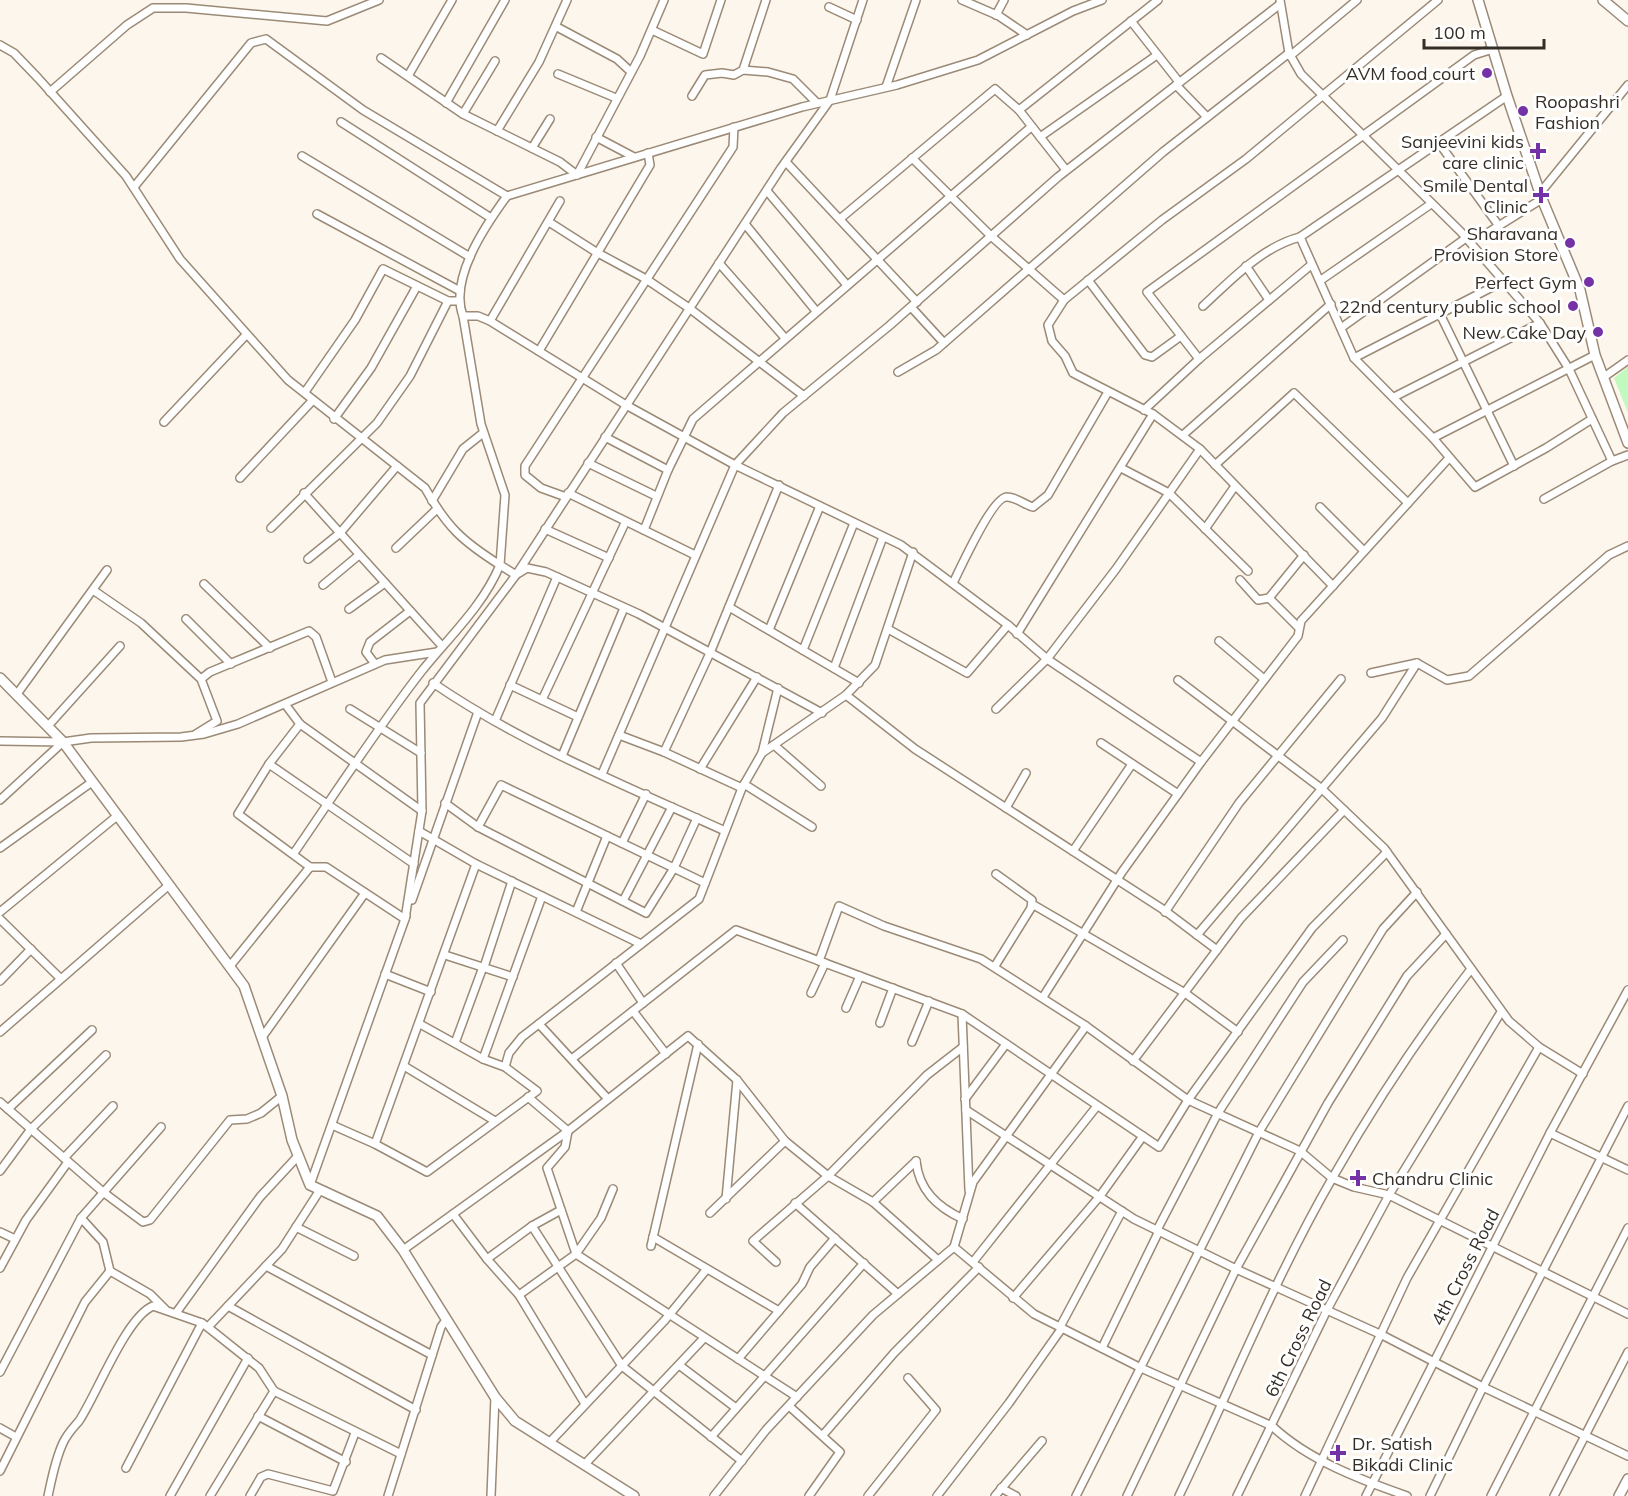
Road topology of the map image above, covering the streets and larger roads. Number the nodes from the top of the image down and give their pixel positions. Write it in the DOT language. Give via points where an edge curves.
graph roads {
  1 [pos="379,0"];
  2 [pos="452,0"];
  3 [pos="505,0"];
  4 [pos="567,0"];
  5 [pos="664,0"];
  6 [pos="721,0"];
  7 [pos="766,0"];
  8 [pos="863,0"];
  9 [pos="916,0"];
  10 [pos="962,0"];
  11 [pos="1004,0"];
  12 [pos="1102,0"];
  13 [pos="1158,0"];
  14 [pos="1357,0"];
  15 [pos="1438,0"];
  16 [pos="1478,0"];
  17 [pos="1603,0"];
  18 [pos="1279,3"];
  19 [pos="829,7"];
  20 [pos="996,15"];
  21 [pos="857,20"];
  22 [pos="1131,21"];
  23 [pos="1628,21"];
  24 [pos="556,27"];
  25 [pos="652,30"];
  26 [pos="1027,35"];
  27 [pos="0,45"];
  28 [pos="1493,49"];
  29 [pos="1290,54"];
  30 [pos="1157,55"];
  31 [pos="381,58"];
  32 [pos="495,61"];
  33 [pos="743,70"];
  34 [pos="630,71"];
  35 [pos="558,74"];
  36 [pos="408,76"];
  37 [pos="1178,83"];
  38 [pos="1628,85"];
  39 [pos="885,87"];
  40 [pos="50,92"];
  41 [pos="692,96"];
  42 [pos="1323,96"];
  43 [pos="1507,96"];
  44 [pos="616,98"];
  45 [pos="830,100"];
  46 [pos="446,103"];
  47 [pos="817,103"];
  48 [pos="1019,110"];
  49 [pos="463,114"];
  50 [pos="1207,117"];
  51 [pos="550,119"];
  52 [pos="341,122"];
  53 [pos="1031,126"];
  54 [pos="734,127"];
  55 [pos="497,131"];
  56 [pos="1364,136"];
  57 [pos="596,137"];
  58 [pos="1040,137"];
  59 [pos="1439,143"];
  60 [pos="532,148"];
  61 [pos="648,153"];
  62 [pos="302,156"];
  63 [pos="634,158"];
  64 [pos="912,158"];
  65 [pos="786,162"];
  66 [pos="1400,170"];
  67 [pos="1066,171"];
  68 [pos="577,175"];
  69 [pos="134,187"];
  70 [pos="766,191"];
  71 [pos="507,196"];
  72 [pos="949,196"];
  73 [pos="1541,196"];
  74 [pos="560,201"];
  75 [pos="1431,204"];
  76 [pos="317,214"];
  77 [pos="490,218"];
  78 [pos="841,218"];
  79 [pos="549,222"];
  80 [pos="745,224"];
  81 [pos="1499,226"];
  82 [pos="1489,232"];
  83 [pos="991,236"];
  84 [pos="1300,237"];
  85 [pos="1466,238"];
  86 [pos="596,252"];
  87 [pos="470,257"];
  88 [pos="877,258"];
  89 [pos="719,263"];
  90 [pos="1311,265"];
  91 [pos="1246,266"];
  92 [pos="1030,269"];
  93 [pos="646,279"];
  94 [pos="1088,280"];
  95 [pos="1321,280"];
  96 [pos="1504,281"];
  97 [pos="846,284"];
  98 [pos="417,286"];
  99 [pos="460,291"];
  100 [pos="1064,300"];
  101 [pos="1269,300"];
  102 [pos="448,301"];
  103 [pos="458,301"];
  104 [pos="914,304"];
  105 [pos="1331,304"];
  106 [pos="1203,306"];
  107 [pos="689,308"];
  108 [pos="816,311"];
  109 [pos="1440,314"];
  110 [pos="463,316"];
  111 [pos="490,321"];
  112 [pos="1540,323"];
  113 [pos="1341,328"];
  114 [pos="246,335"];
  115 [pos="1181,336"];
  116 [pos="785,338"];
  117 [pos="944,343"];
  118 [pos="539,351"];
  119 [pos="1595,355"];
  120 [pos="1354,358"];
  121 [pos="1199,359"];
  122 [pos="760,360"];
  123 [pos="1628,360"];
  124 [pos="1464,362"];
  125 [pos="1569,369"];
  126 [pos="898,372"];
  127 [pos="582,376"];
  128 [pos="1604,377"];
  129 [pos="305,392"];
  130 [pos="1108,392"];
  131 [pos="804,396"];
  132 [pos="1394,397"];
  133 [pos="313,400"];
  134 [pos="626,405"];
  135 [pos="1144,410"];
  136 [pos="1489,411"];
  137 [pos="1153,414"];
  138 [pos="334,419"];
  139 [pos="1592,419"];
  140 [pos="164,422"];
  141 [pos="483,433"];
  142 [pos="1182,435"];
  143 [pos="684,436"];
  144 [pos="605,437"];
  145 [pos="1433,438"];
  146 [pos="362,440"];
  147 [pos="1628,442"];
  148 [pos="1200,449"];
  149 [pos="1628,455"];
  150 [pos="1449,458"];
  151 [pos="1612,461"];
  152 [pos="588,463"];
  153 [pos="735,465"];
  154 [pos="1215,465"];
  155 [pos="397,466"];
  156 [pos="1514,466"];
  157 [pos="1121,468"];
  158 [pos="668,470"];
  159 [pos="240,478"];
  160 [pos="779,485"];
  161 [pos="1234,486"];
  162 [pos="304,493"];
  163 [pos="1168,493"];
  164 [pos="567,495"];
  165 [pos="656,496"];
  166 [pos="1544,499"];
  167 [pos="432,501"];
  168 [pos="1408,503"];
  169 [pos="820,506"];
  170 [pos="1320,507"];
  171 [pos="437,509"];
  172 [pos="625,523"];
  173 [pos="854,523"];
  174 [pos="271,528"];
  175 [pos="544,529"];
  176 [pos="1205,529"];
  177 [pos="644,530"];
  178 [pos="339,533"];
  179 [pos="883,537"];
  180 [pos="1628,546"];
  181 [pos="396,548"];
  182 [pos="1364,551"];
  183 [pos="913,552"];
  184 [pos="359,555"];
  185 [pos="695,555"];
  186 [pos="1304,555"];
  187 [pos="609,558"];
  188 [pos="308,559"];
  189 [pos="500,565"];
  190 [pos="107,570"];
  191 [pos="1248,571"];
  192 [pos="516,575"];
  193 [pos="557,577"];
  194 [pos="1240,580"];
  195 [pos="385,583"];
  196 [pos="953,583"];
  197 [pos="204,584"];
  198 [pos="323,585"];
  199 [pos="1333,586"];
  200 [pos="93,590"];
  201 [pos="591,592"];
  202 [pos="1269,598"];
  203 [pos="729,607"];
  204 [pos="624,608"];
  205 [pos="350,609"];
  206 [pos="410,611"];
  207 [pos="186,619"];
  208 [pos="1008,625"];
  209 [pos="1299,628"];
  210 [pos="664,629"];
  211 [pos="888,629"];
  212 [pos="769,630"];
  213 [pos="1017,634"];
  214 [pos="1219,641"];
  215 [pos="120,646"];
  216 [pos="270,648"];
  217 [pos="439,649"];
  218 [pos="802,650"];
  219 [pos="710,653"];
  220 [pos="1047,659"];
  221 [pos="1417,663"];
  222 [pos="231,664"];
  223 [pos="375,664"];
  224 [pos="834,668"];
  225 [pos="1371,673"];
  226 [pos="757,677"];
  227 [pos="0,678"];
  228 [pos="201,679"];
  229 [pos="1264,679"];
  230 [pos="1178,680"];
  231 [pos="1341,680"];
  232 [pos="332,682"];
  233 [pos="433,683"];
  234 [pos="859,683"];
  235 [pos="510,685"];
  236 [pos="778,688"];
  237 [pos="17,694"];
  238 [pos="846,695"];
  239 [pos="542,700"];
  240 [pos="285,704"];
  241 [pos="350,709"];
  242 [pos="996,709"];
  243 [pos="478,712"];
  244 [pos="822,713"];
  245 [pos="578,717"];
  246 [pos="495,721"];
  247 [pos="1232,721"];
  248 [pos="300,724"];
  249 [pos="48,726"];
  250 [pos="380,728"];
  251 [pos="194,735"];
  252 [pos="619,735"];
  253 [pos="0,741"];
  254 [pos="63,742"];
  255 [pos="1101,743"];
  256 [pos="774,745"];
  257 [pos="664,752"];
  258 [pos="421,753"];
  259 [pos="762,753"];
  260 [pos="562,756"];
  261 [pos="1278,756"];
  262 [pos="1201,762"];
  263 [pos="269,764"];
  264 [pos="355,764"];
  265 [pos="1132,764"];
  266 [pos="700,769"];
  267 [pos="1026,773"];
  268 [pos="602,774"];
  269 [pos="92,782"];
  270 [pos="743,786"];
  271 [pos="821,786"];
  272 [pos="1322,789"];
  273 [pos="1178,794"];
  274 [pos="646,795"];
  275 [pos="0,800"];
  276 [pos="445,803"];
  277 [pos="327,806"];
  278 [pos="672,807"];
  279 [pos="1006,808"];
  280 [pos="1344,810"];
  281 [pos="422,811"];
  282 [pos="117,816"];
  283 [pos="697,818"];
  284 [pos="812,826"];
  285 [pos="478,827"];
  286 [pos="419,831"];
  287 [pos="725,831"];
  288 [pos="608,836"];
  289 [pos="432,838"];
  290 [pos="622,843"];
  291 [pos="0,848"];
  292 [pos="1073,851"];
  293 [pos="1387,852"];
  294 [pos="294,853"];
  295 [pos="648,856"];
  296 [pos="414,864"];
  297 [pos="476,864"];
  298 [pos="310,867"];
  299 [pos="674,868"];
  300 [pos="996,874"];
  301 [pos="1117,879"];
  302 [pos="512,881"];
  303 [pos="588,883"];
  304 [pos="705,883"];
  305 [pos="169,885"];
  306 [pos="1417,892"];
  307 [pos="365,893"];
  308 [pos="542,896"];
  309 [pos="623,901"];
  310 [pos="1032,904"];
  311 [pos="0,912"];
  312 [pos="576,912"];
  313 [pos="1166,912"];
  314 [pos="0,919"];
  315 [pos="405,919"];
  316 [pos="1084,932"];
  317 [pos="1446,934"];
  318 [pos="1197,935"];
  319 [pos="1343,940"];
  320 [pos="641,944"];
  321 [pos="31,949"];
  322 [pos="1217,950"];
  323 [pos="445,955"];
  324 [pos="822,962"];
  325 [pos="616,963"];
  326 [pos="230,966"];
  327 [pos="995,966"];
  328 [pos="483,967"];
  329 [pos="1471,969"];
  330 [pos="385,974"];
  331 [pos="860,976"];
  332 [pos="513,977"];
  333 [pos="60,978"];
  334 [pos="0,981"];
  335 [pos="893,988"];
  336 [pos="1628,990"];
  337 [pos="431,992"];
  338 [pos="811,993"];
  339 [pos="1185,993"];
  340 [pos="1043,997"];
  341 [pos="929,1001"];
  342 [pos="643,1003"];
  343 [pos="846,1008"];
  344 [pos="633,1011"];
  345 [pos="1501,1012"];
  346 [pos="962,1014"];
  347 [pos="880,1023"];
  348 [pos="420,1024"];
  349 [pos="538,1024"];
  350 [pos="1086,1026"];
  351 [pos="92,1030"];
  352 [pos="0,1032"];
  353 [pos="1238,1032"];
  354 [pos="263,1036"];
  355 [pos="912,1042"];
  356 [pos="455,1043"];
  357 [pos="698,1044"];
  358 [pos="1006,1044"];
  359 [pos="963,1047"];
  360 [pos="1539,1047"];
  361 [pos="666,1054"];
  362 [pos="106,1055"];
  363 [pos="573,1058"];
  364 [pos="483,1059"];
  365 [pos="1134,1061"];
  366 [pos="404,1066"];
  367 [pos="505,1067"];
  368 [pos="1050,1074"];
  369 [pos="1582,1074"];
  370 [pos="736,1080"];
  371 [pos="282,1096"];
  372 [pos="528,1097"];
  373 [pos="608,1099"];
  374 [pos="965,1099"];
  375 [pos="1188,1100"];
  376 [pos="0,1102"];
  377 [pos="113,1106"];
  378 [pos="1097,1106"];
  379 [pos="1628,1106"];
  380 [pos="8,1109"];
  381 [pos="966,1110"];
  382 [pos="1218,1113"];
  383 [pos="495,1121"];
  384 [pos="332,1125"];
  385 [pos="160,1127"];
  386 [pos="31,1129"];
  387 [pos="568,1131"];
  388 [pos="1258,1132"];
  389 [pos="1550,1133"];
  390 [pos="1143,1136"];
  391 [pos="1006,1138"];
  392 [pos="785,1141"];
  393 [pos="375,1144"];
  394 [pos="1300,1151"];
  395 [pos="298,1156"];
  396 [pos="1601,1157"];
  397 [pos="65,1160"];
  398 [pos="1051,1165"];
  399 [pos="1628,1170"];
  400 [pos="0,1171"];
  401 [pos="828,1176"];
  402 [pos="1332,1178"];
  403 [pos="310,1185"];
  404 [pos="613,1189"];
  405 [pos="320,1190"];
  406 [pos="103,1192"];
  407 [pos="969,1195"];
  408 [pos="1100,1196"];
  409 [pos="1389,1196"];
  410 [pos="726,1199"];
  411 [pos="795,1203"];
  412 [pos="873,1203"];
  413 [pos="561,1210"];
  414 [pos="1122,1211"];
  415 [pos="710,1213"];
  416 [pos="453,1214"];
  417 [pos="81,1218"];
  418 [pos="963,1219"];
  419 [pos="1439,1222"];
  420 [pos="532,1226"];
  421 [pos="296,1227"];
  422 [pos="1628,1228"];
  423 [pos="1158,1230"];
  424 [pos="0,1232"];
  425 [pos="653,1237"];
  426 [pos="835,1238"];
  427 [pos="15,1239"];
  428 [pos="651,1246"];
  429 [pos="954,1247"];
  430 [pos="1492,1249"];
  431 [pos="404,1250"];
  432 [pos="1199,1250"];
  433 [pos="576,1254"];
  434 [pos="354,1256"];
  435 [pos="487,1259"];
  436 [pos="938,1260"];
  437 [pos="776,1262"];
  438 [pos="864,1263"];
  439 [pos="976,1264"];
  440 [pos="266,1266"];
  441 [pos="0,1268"];
  442 [pos="559,1268"];
  443 [pos="1236,1269"];
  444 [pos="706,1270"];
  445 [pos="110,1271"];
  446 [pos="1542,1273"];
  447 [pos="1277,1288"];
  448 [pos="898,1294"];
  449 [pos="519,1295"];
  450 [pos="1013,1298"];
  451 [pos="1593,1298"];
  452 [pos="228,1306"];
  453 [pos="165,1309"];
  454 [pos="779,1311"];
  455 [pos="1328,1311"];
  456 [pos="176,1313"];
  457 [pos="1628,1314"];
  458 [pos="669,1316"];
  459 [pos="446,1320"];
  460 [pos="205,1325"];
  461 [pos="1061,1328"];
  462 [pos="1382,1335"];
  463 [pos="704,1338"];
  464 [pos="1102,1348"];
  465 [pos="1628,1352"];
  466 [pos="432,1355"];
  467 [pos="248,1358"];
  468 [pos="738,1359"];
  469 [pos="1434,1360"];
  470 [pos="679,1365"];
  471 [pos="622,1366"];
  472 [pos="1141,1368"];
  473 [pos="0,1372"];
  474 [pos="764,1376"];
  475 [pos="908,1378"];
  476 [pos="1182,1386"];
  477 [pos="1483,1387"];
  478 [pos="274,1391"];
  479 [pos="653,1391"];
  480 [pos="495,1397"];
  481 [pos="797,1397"];
  482 [pos="585,1404"];
  483 [pos="1223,1404"];
  484 [pos="789,1406"];
  485 [pos="736,1408"];
  486 [pos="416,1410"];
  487 [pos="1535,1412"];
  488 [pos="258,1416"];
  489 [pos="1272,1426"];
  490 [pos="0,1428"];
  491 [pos="355,1433"];
  492 [pos="823,1436"];
  493 [pos="1584,1436"];
  494 [pos="16,1437"];
  495 [pos="711,1437"];
  496 [pos="1042,1441"];
  497 [pos="550,1442"];
  498 [pos="401,1454"];
  499 [pos="1628,1456"];
  500 [pos="1323,1460"];
  501 [pos="742,1461"];
  502 [pos="346,1462"];
  503 [pos="585,1464"];
  504 [pos="126,1468"];
  505 [pos="0,1471"];
  506 [pos="1628,1479"];
  507 [pos="1372,1484"];
  508 [pos="1001,1488"];
  509 [pos="48,1496"];
  510 [pos="170,1496"];
  511 [pos="210,1496"];
  512 [pos="250,1496"];
  513 [pos="388,1496"];
  514 [pos="490,1496"];
  515 [pos="634,1496"];
  516 [pos="714,1496"];
  517 [pos="809,1496"];
  518 [pos="868,1496"];
  519 [pos="937,1496"];
  520 [pos="994,1496"];
  521 [pos="1016,1496"];
  522 [pos="1076,1496"];
  523 [pos="1127,1496"];
  524 [pos="1179,1496"];
  525 [pos="1237,1496"];
  526 [pos="1305,1496"];
  527 [pos="1366,1496"];
  528 [pos="1407,1496"];
  529 [pos="1430,1496"];
  530 [pos="1491,1496"];
  531 [pos="1554,1496"];
  532 [pos="1619,1496"];
  1 -- 40 [label="street" via="327,21 153,8 127,25"];
  2 -- 36 [label="street"];
  3 -- 46 [label="street"];
  4 -- 24 [label="street"];
  5 -- 25 [label="street"];
  6 -- 25 [label="street" via="703,54"];
  7 -- 33 [label="street"];
  8 -- 21 [label="street"];
  9 -- 39 [label="street"];
  10 -- 20 [label="street"];
  11 -- 20 [label="street"];
  12 -- 26 [label="street"];
  13 -- 22 [label="street"];
  14 -- 29 [label="street"];
  15 -- 42 [label="street"];
  16 -- 28 [label="street"];
  17 -- 23 [label="street"];
  18 -- 29 [label="street"];
  18 -- 37 [label="street"];
  19 -- 21 [label="street"];
  20 -- 26 [label="street"];
  21 -- 45 [label="street"];
  22 -- 30 [label="street"];
  22 -- 48 [label="street"];
  24 -- 34 [label="street" via="617,59"];
  24 -- 55 [label="street"];
  25 -- 34 [label="street"];
  26 -- 39 [label="street" via="978,60"];
  27 -- 40 [label="street" via="24,62"];
  28 -- 43 [label="street"];
  28 -- 56 [label="street" via="1474,55"];
  29 -- 42 [label="street" via="1301,74"];
  29 -- 50 [label="street"];
  30 -- 37 [label="street"];
  30 -- 58 [label="street"];
  31 -- 36 [label="street"];
  32 -- 49 [label="street"];
  33 -- 41 [label="street" via="734,75 705,75"];
  33 -- 47 [label="street" via="793,79"];
  34 -- 44 [label="street"];
  35 -- 44 [label="street"];
  36 -- 46 [label="street"];
  37 -- 50 [label="street"];
  37 -- 67 [label="street"];
  38 -- 73 [label="street"];
  39 -- 45 [label="street"];
  40 -- 69 [label="street"];
  42 -- 56 [label="street"];
  42 -- 94 [label="street"];
  43 -- 59 [label="street"];
  43 -- 73 [label="street"];
  44 -- 57 [label="street"];
  45 -- 47 [label="street"];
  45 -- 65 [label="street"];
  46 -- 49 [label="street"];
  47 -- 54 [label="street"];
  48 -- 53 [label="street"];
  48 -- 64 [label="street" via="995,89"];
  49 -- 55 [label="street"];
  50 -- 92 [label="street"];
  51 -- 60 [label="street"];
  52 -- 77 [label="street"];
  53 -- 58 [label="street"];
  53 -- 72 [label="street"];
  54 -- 61 [label="street"];
  54 -- 93 [label="street" via="733,147"];
  55 -- 60 [label="street"];
  56 -- 66 [label="street"];
  56 -- 115 [label="street" via="1147,292"];
  57 -- 63 [label="street"];
  57 -- 68 [label="street"];
  58 -- 67 [label="street"];
  59 -- 66 [label="street"];
  59 -- 81 [label="street"];
  60 -- 68 [label="street"];
  61 -- 63 [label="street"];
  61 -- 86 [label="street" via="650,165"];
  62 -- 87 [label="street"];
  63 -- 68 [label="street"];
  64 -- 72 [label="street"];
  64 -- 78 [label="street"];
  65 -- 70 [label="street"];
  65 -- 78 [label="street"];
  66 -- 75 [label="street"];
  66 -- 84 [label="street"];
  67 -- 83 [label="street"];
  68 -- 71 [label="street"];
  69 -- 71 [label="street" via="251,43 266,39 363,110"];
  69 -- 114 [label="street" via="180,259"];
  70 -- 80 [label="street"];
  70 -- 97 [label="street"];
  71 -- 77 [label="street"];
  72 -- 83 [label="street"];
  72 -- 88 [label="street"];
  73 -- 81 [label="street"];
  73 -- 119 [label="street" via="1580,290"];
  74 -- 79 [label="street"];
  75 -- 85 [label="street"];
  75 -- 95 [label="street"];
  76 -- 99 [label="street"];
  77 -- 87 [label="street"];
  78 -- 88 [label="street"];
  79 -- 86 [label="street"];
  79 -- 111 [label="street"];
  80 -- 89 [label="street"];
  80 -- 108 [label="street"];
  81 -- 82 [label="street"];
  83 -- 92 [label="street"];
  83 -- 104 [label="street"];
  84 -- 90 [label="street"];
  84 -- 91 [label="street" via="1284,241"];
  85 -- 96 [label="street"];
  85 -- 113 [label="street"];
  86 -- 93 [label="street"];
  86 -- 118 [label="street"];
  87 -- 99 [label="street"];
  88 -- 97 [label="street"];
  88 -- 104 [label="street"];
  89 -- 107 [label="street"];
  89 -- 116 [label="street"];
  90 -- 95 [label="street"];
  90 -- 101 [label="street"];
  91 -- 101 [label="street"];
  91 -- 106 [label="street"];
  92 -- 100 [label="street"];
  92 -- 117 [label="street"];
  93 -- 107 [label="street"];
  93 -- 127 [label="street"];
  94 -- 100 [label="street"];
  94 -- 115 [label="street" via="1144,355 1152,357"];
  95 -- 105 [label="street"];
  96 -- 109 [label="street"];
  96 -- 112 [label="street"];
  97 -- 108 [label="street"];
  98 -- 102 [label="street"];
  98 -- 129 [label="street" via="383,269 355,320"];
  98 -- 138 [label="street" via="371,368"];
  99 -- 103 [label="street"];
  100 -- 130 [label="street" via="1048,325 1052,341 1073,373"];
  101 -- 121 [label="street"];
  102 -- 103 [label="street"];
  102 -- 146 [label="street" via="400,391"];
  103 -- 110 [label="street"];
  104 -- 117 [label="street"];
  104 -- 131 [label="street"];
  105 -- 113 [label="street"];
  105 -- 142 [label="street"];
  107 -- 122 [label="street"];
  107 -- 134 [label="street"];
  108 -- 116 [label="street"];
  109 -- 120 [label="street"];
  109 -- 124 [label="street"];
  110 -- 111 [label="street"];
  110 -- 141 [label="street"];
  111 -- 118 [label="street"];
  112 -- 124 [label="street"];
  112 -- 125 [label="street"];
  113 -- 120 [label="street"];
  114 -- 129 [label="street" via="288,380"];
  114 -- 140 [label="street"];
  115 -- 121 [label="street"];
  116 -- 122 [label="street"];
  117 -- 126 [label="street"];
  118 -- 127 [label="street"];
  119 -- 125 [label="street"];
  119 -- 128 [label="street"];
  120 -- 132 [label="street"];
  121 -- 135 [label="street"];
  122 -- 131 [label="street"];
  122 -- 143 [label="street" via="693,419"];
  123 -- 128 [label="street"];
  124 -- 132 [label="street"];
  124 -- 136 [label="street"];
  125 -- 136 [label="street"];
  125 -- 139 [label="street"];
  127 -- 134 [label="street"];
  127 -- 164 [label="street" via="523,470 541,488"];
  128 -- 147 [label="street"];
  129 -- 133 [label="street"];
  130 -- 135 [label="street"];
  130 -- 196 [label="street" via="1048,495 1033,507 1002,498 991,510"];
  131 -- 153 [label="street"];
  132 -- 145 [label="street"];
  133 -- 138 [label="street"];
  133 -- 159 [label="street"];
  134 -- 143 [label="street"];
  134 -- 144 [label="street"];
  135 -- 137 [label="street"];
  136 -- 145 [label="street"];
  136 -- 156 [label="street"];
  137 -- 142 [label="street"];
  137 -- 157 [label="street"];
  138 -- 146 [label="street"];
  139 -- 151 [label="street"];
  139 -- 156 [label="street"];
  141 -- 167 [label="street" via="463,449"];
  141 -- 189 [label="street" via="504,495"];
  142 -- 148 [label="street"];
  143 -- 153 [label="street"];
  143 -- 158 [label="street"];
  144 -- 152 [label="street"];
  144 -- 158 [label="street"];
  145 -- 150 [label="street"];
  146 -- 155 [label="street"];
  146 -- 162 [label="street"];
  148 -- 154 [label="street"];
  148 -- 163 [label="street"];
  149 -- 151 [label="street"];
  150 -- 156 [label="street" via="1474,487"];
  150 -- 168 [label="street"];
  151 -- 166 [label="street"];
  152 -- 164 [label="street"];
  152 -- 165 [label="street"];
  153 -- 160 [label="street"];
  153 -- 185 [label="street"];
  154 -- 161 [label="street"];
  154 -- 168 [label="street" via="1294,393"];
  155 -- 167 [label="street" via="425,488"];
  155 -- 178 [label="street"];
  157 -- 163 [label="street"];
  157 -- 213 [label="street"];
  158 -- 165 [label="street"];
  160 -- 169 [label="street"];
  160 -- 203 [label="street"];
  161 -- 176 [label="street"];
  161 -- 186 [label="street"];
  162 -- 174 [label="street"];
  162 -- 178 [label="street"];
  163 -- 176 [label="street"];
  163 -- 220 [label="street"];
  164 -- 172 [label="street"];
  164 -- 175 [label="street"];
  165 -- 177 [label="street"];
  167 -- 171 [label="street"];
  168 -- 182 [label="street"];
  169 -- 173 [label="street"];
  169 -- 212 [label="street"];
  170 -- 182 [label="street"];
  171 -- 181 [label="street"];
  171 -- 189 [label="street" via="464,542"];
  172 -- 177 [label="street"];
  172 -- 187 [label="street"];
  173 -- 179 [label="street"];
  173 -- 218 [label="street"];
  175 -- 187 [label="street"];
  175 -- 192 [label="street"];
  176 -- 191 [label="street"];
  177 -- 185 [label="street"];
  178 -- 184 [label="street"];
  178 -- 188 [label="street"];
  179 -- 183 [label="street"];
  179 -- 224 [label="street"];
  180 -- 221 [label="street" via="1609,555 1469,676 1447,680"];
  182 -- 199 [label="street"];
  183 -- 196 [label="street"];
  183 -- 211 [label="street"];
  184 -- 195 [label="street"];
  184 -- 198 [label="street"];
  185 -- 210 [label="street"];
  186 -- 199 [label="street"];
  186 -- 202 [label="street"];
  187 -- 201 [label="street"];
  189 -- 192 [label="street"];
  189 -- 217 [label="street" via="482,601"];
  190 -- 200 [label="street"];
  192 -- 193 [label="street" via="526,568"];
  192 -- 233 [label="street"];
  193 -- 201 [label="street"];
  193 -- 235 [label="street"];
  194 -- 202 [label="street" via="1258,600"];
  195 -- 205 [label="street"];
  195 -- 206 [label="street"];
  196 -- 208 [label="street"];
  197 -- 216 [label="street"];
  199 -- 209 [label="street"];
  200 -- 228 [label="street" via="141,623"];
  200 -- 237 [label="street"];
  201 -- 204 [label="street"];
  201 -- 239 [label="street"];
  202 -- 209 [label="street"];
  203 -- 212 [label="street"];
  203 -- 219 [label="street"];
  204 -- 210 [label="street"];
  204 -- 245 [label="street"];
  206 -- 217 [label="street"];
  206 -- 223 [label="street" via="370,642 366,652"];
  207 -- 222 [label="street"];
  208 -- 211 [label="street" via="967,673"];
  208 -- 213 [label="street"];
  209 -- 229 [label="street" via="1298,636"];
  210 -- 219 [label="street"];
  210 -- 252 [label="street"];
  211 -- 234 [label="street" via="875,665"];
  212 -- 218 [label="street"];
  213 -- 220 [label="street"];
  214 -- 229 [label="street"];
  215 -- 249 [label="street"];
  216 -- 222 [label="street"];
  216 -- 232 [label="street" via="309,631 316,637"];
  217 -- 223 [label="street"];
  217 -- 250 [label="street"];
  218 -- 224 [label="street"];
  219 -- 226 [label="street"];
  219 -- 257 [label="street"];
  220 -- 242 [label="street"];
  220 -- 262 [label="street"];
  221 -- 225 [label="street"];
  221 -- 272 [label="street" via="1382,718"];
  222 -- 228 [label="street"];
  223 -- 232 [label="street"];
  224 -- 234 [label="street"];
  226 -- 236 [label="street"];
  226 -- 266 [label="street"];
  227 -- 237 [label="street"];
  228 -- 251 [label="street" via="217,721"];
  229 -- 247 [label="street"];
  230 -- 247 [label="street"];
  231 -- 261 [label="street"];
  232 -- 240 [label="street"];
  233 -- 243 [label="street"];
  233 -- 258 [label="street" via="420,703"];
  234 -- 238 [label="street"];
  235 -- 239 [label="street"];
  235 -- 246 [label="street"];
  236 -- 244 [label="street"];
  236 -- 259 [label="street"];
  237 -- 249 [label="street"];
  238 -- 244 [label="street"];
  238 -- 279 [label="street" via="915,749"];
  239 -- 245 [label="street"];
  240 -- 248 [label="street"];
  240 -- 251 [label="street" via="226,728"];
  241 -- 250 [label="street"];
  243 -- 246 [label="street"];
  243 -- 276 [label="street"];
  244 -- 256 [label="street"];
  245 -- 260 [label="street"];
  246 -- 260 [label="street"];
  247 -- 261 [label="street"];
  247 -- 262 [label="street"];
  248 -- 263 [label="street"];
  248 -- 264 [label="street"];
  249 -- 254 [label="street"];
  250 -- 258 [label="street"];
  250 -- 264 [label="street"];
  251 -- 254 [label="street"];
  252 -- 257 [label="street"];
  252 -- 268 [label="street"];
  253 -- 254 [label="street"];
  254 -- 269 [label="street"];
  254 -- 275 [label="street"];
  255 -- 265 [label="street"];
  256 -- 259 [label="street"];
  256 -- 271 [label="street"];
  257 -- 266 [label="street"];
  258 -- 281 [label="street"];
  259 -- 270 [label="street"];
  260 -- 268 [label="street"];
  261 -- 272 [label="street"];
  261 -- 313 [label="street" via="1239,803"];
  262 -- 273 [label="street"];
  263 -- 277 [label="street"];
  263 -- 294 [label="street" via="238,813"];
  264 -- 277 [label="street"];
  264 -- 281 [label="street"];
  265 -- 273 [label="street"];
  265 -- 292 [label="street"];
  266 -- 270 [label="street"];
  267 -- 279 [label="street"];
  268 -- 274 [label="street"];
  269 -- 282 [label="street"];
  269 -- 291 [label="street"];
  270 -- 284 [label="street"];
  270 -- 287 [label="street"];
  272 -- 280 [label="street"];
  272 -- 318 [label="street"];
  273 -- 301 [label="street"];
  274 -- 278 [label="street"];
  274 -- 290 [label="street"];
  276 -- 285 [label="street"];
  276 -- 289 [label="street"];
  277 -- 294 [label="street"];
  277 -- 296 [label="street"];
  278 -- 283 [label="street"];
  278 -- 295 [label="street"];
  279 -- 292 [label="street"];
  280 -- 293 [label="street"];
  280 -- 322 [label="street" via="1241,918"];
  281 -- 286 [label="street"];
  282 -- 305 [label="street"];
  282 -- 311 [label="street"];
  283 -- 287 [label="street"];
  283 -- 299 [label="street"];
  285 -- 288 [label="street" via="501,785"];
  285 -- 303 [label="street"];
  286 -- 289 [label="street"];
  286 -- 296 [label="street"];
  287 -- 304 [label="street"];
  288 -- 290 [label="street"];
  288 -- 303 [label="street"];
  289 -- 297 [label="street"];
  289 -- 315 [label="street"];
  290 -- 295 [label="street"];
  292 -- 301 [label="street"];
  293 -- 306 [label="street"];
  293 -- 353 [label="street" via="1312,928"];
  294 -- 298 [label="street"];
  295 -- 299 [label="street"];
  295 -- 309 [label="street"];
  296 -- 315 [label="street"];
  297 -- 302 [label="street"];
  297 -- 323 [label="street"];
  298 -- 307 [label="street" via="326,867"];
  298 -- 326 [label="street"];
  299 -- 304 [label="street"];
  299 -- 309 [label="street" via="646,913"];
  300 -- 310 [label="street" via="1030,896"];
  301 -- 313 [label="street"];
  301 -- 316 [label="street"];
  302 -- 308 [label="street"];
  302 -- 328 [label="street"];
  303 -- 309 [label="street"];
  303 -- 312 [label="street"];
  304 -- 320 [label="street" via="699,899"];
  305 -- 326 [label="street"];
  305 -- 333 [label="street"];
  306 -- 317 [label="street"];
  306 -- 388 [label="street" via="1383,929"];
  307 -- 315 [label="street"];
  307 -- 354 [label="street"];
  308 -- 312 [label="street"];
  308 -- 332 [label="street"];
  310 -- 316 [label="street"];
  310 -- 327 [label="street"];
  312 -- 320 [label="street"];
  313 -- 318 [label="street"];
  314 -- 321 [label="street"];
  315 -- 330 [label="street"];
  316 -- 339 [label="street"];
  316 -- 340 [label="street"];
  317 -- 329 [label="street"];
  317 -- 394 [label="street" via="1407,976"];
  318 -- 322 [label="street"];
  319 -- 382 [label="street" via="1303,982"];
  320 -- 325 [label="street"];
  321 -- 333 [label="street"];
  321 -- 334 [label="street"];
  322 -- 339 [label="street"];
  323 -- 328 [label="street"];
  323 -- 337 [label="street"];
  324 -- 327 [label="street" via="839,906"];
  324 -- 331 [label="street"];
  324 -- 338 [label="street"];
  324 -- 342 [label="street" via="736,930"];
  325 -- 342 [label="street"];
  325 -- 349 [label="street"];
  326 -- 354 [label="street" via="244,986"];
  327 -- 340 [label="street"];
  328 -- 332 [label="street"];
  328 -- 356 [label="street"];
  329 -- 345 [label="street"];
  329 -- 402 [label="street" via="1421,1034"];
  330 -- 337 [label="street"];
  330 -- 384 [label="street"];
  331 -- 335 [label="street"];
  331 -- 343 [label="street"];
  332 -- 364 [label="street"];
  333 -- 352 [label="street"];
  335 -- 341 [label="street"];
  335 -- 347 [label="street"];
  336 -- 369 [label="street, 4th Cross Road"];
  337 -- 348 [label="street"];
  339 -- 353 [label="street"];
  339 -- 365 [label="street"];
  340 -- 350 [label="street"];
  341 -- 346 [label="street"];
  341 -- 355 [label="street"];
  342 -- 344 [label="street"];
  344 -- 361 [label="street"];
  344 -- 363 [label="street"];
  345 -- 360 [label="street"];
  345 -- 409 [label="street, 6th Cross Road"];
  346 -- 358 [label="street"];
  346 -- 359 [label="street"];
  348 -- 356 [label="street"];
  348 -- 366 [label="street"];
  349 -- 363 [label="street"];
  349 -- 367 [label="street" via="509,1053"];
  350 -- 365 [label="street"];
  350 -- 368 [label="street"];
  351 -- 380 [label="street"];
  353 -- 375 [label="street"];
  354 -- 371 [label="street"];
  356 -- 364 [label="street"];
  357 -- 361 [label="street" via="688,1036"];
  357 -- 370 [label="street"];
  357 -- 425 [label="street"];
  358 -- 368 [label="street"];
  358 -- 374 [label="street"];
  359 -- 374 [label="street"];
  359 -- 401 [label="street" via="927,1075"];
  360 -- 369 [label="street"];
  360 -- 419 [label="street"];
  361 -- 373 [label="street"];
  362 -- 386 [label="street"];
  363 -- 373 [label="street"];
  364 -- 367 [label="street"];
  365 -- 375 [label="street"];
  366 -- 383 [label="street"];
  366 -- 393 [label="street"];
  367 -- 372 [label="street" via="537,1091"];
  368 -- 378 [label="street"];
  368 -- 391 [label="street"];
  369 -- 389 [label="street, 4th Cross Road"];
  370 -- 392 [label="street"];
  370 -- 410 [label="street"];
  371 -- 395 [label="street"];
  371 -- 406 [label="street" via="261,1113 230,1120 146,1222"];
  372 -- 383 [label="street"];
  372 -- 387 [label="street"];
  373 -- 387 [label="street"];
  374 -- 381 [label="street"];
  375 -- 382 [label="street"];
  375 -- 390 [label="street" via="1159,1147"];
  376 -- 380 [label="street"];
  377 -- 397 [label="street"];
  378 -- 390 [label="street"];
  378 -- 398 [label="street"];
  379 -- 396 [label="street"];
  380 -- 386 [label="street"];
  381 -- 391 [label="street"];
  381 -- 407 [label="street"];
  382 -- 388 [label="street"];
  382 -- 423 [label="street"];
  383 -- 393 [label="street" via="427,1172"];
  384 -- 393 [label="street"];
  384 -- 403 [label="street"];
  385 -- 406 [label="street"];
  386 -- 397 [label="street"];
  386 -- 400 [label="street"];
  387 -- 413 [label="street" via="565,1147 547,1168"];
  387 -- 416 [label="street"];
  388 -- 394 [label="street"];
  388 -- 432 [label="street"];
  389 -- 396 [label="street"];
  389 -- 430 [label="street, 4th Cross Road"];
  390 -- 408 [label="street"];
  391 -- 398 [label="street"];
  391 -- 407 [label="street" via="973,1182"];
  392 -- 401 [label="street"];
  392 -- 410 [label="street"];
  394 -- 402 [label="street"];
  394 -- 443 [label="street"];
  395 -- 403 [label="street"];
  395 -- 456 [label="street" via="260,1197"];
  396 -- 399 [label="street"];
  396 -- 446 [label="street"];
  397 -- 406 [label="street"];
  397 -- 427 [label="street"];
  398 -- 408 [label="street"];
  398 -- 439 [label="street"];
  401 -- 411 [label="street"];
  401 -- 412 [label="street"];
  402 -- 409 [label="street"];
  402 -- 447 [label="street"];
  403 -- 405 [label="street"];
  404 -- 433 [label="street" via="600,1218"];
  405 -- 421 [label="street"];
  405 -- 431 [label="street" via="377,1216"];
  406 -- 417 [label="street"];
  407 -- 418 [label="street"];
  408 -- 414 [label="street"];
  408 -- 450 [label="street"];
  409 -- 419 [label="street"];
  409 -- 455 [label="street, 6th Cross Road"];
  410 -- 415 [label="street"];
  411 -- 426 [label="street"];
  411 -- 437 [label="street" via="753,1241"];
  412 -- 418 [label="street" via="916,1161 923,1189 944,1210"];
  412 -- 436 [label="street"];
  413 -- 420 [label="street"];
  413 -- 433 [label="street"];
  414 -- 423 [label="street"];
  414 -- 461 [label="street"];
  416 -- 431 [label="street"];
  416 -- 435 [label="street"];
  417 -- 445 [label="street" via="103,1242"];
  417 -- 473 [label="street"];
  418 -- 429 [label="street"];
  419 -- 430 [label="street"];
  419 -- 462 [label="street" via="1407,1278"];
  420 -- 435 [label="street"];
  420 -- 442 [label="street"];
  421 -- 434 [label="street"];
  421 -- 440 [label="street"];
  422 -- 451 [label="street"];
  423 -- 432 [label="street"];
  423 -- 464 [label="street"];
  424 -- 427 [label="street"];
  425 -- 428 [label="street"];
  425 -- 444 [label="street"];
  426 -- 438 [label="street"];
  426 -- 454 [label="street"];
  427 -- 441 [label="street"];
  429 -- 436 [label="street"];
  429 -- 439 [label="street"];
  430 -- 446 [label="street"];
  430 -- 469 [label="street, 4th Cross Road"];
  431 -- 459 [label="street"];
  432 -- 443 [label="street"];
  432 -- 472 [label="street"];
  433 -- 442 [label="street"];
  433 -- 458 [label="street"];
  435 -- 449 [label="street"];
  436 -- 448 [label="street"];
  438 -- 448 [label="street"];
  438 -- 474 [label="street"];
  439 -- 450 [label="street"];
  439 -- 492 [label="street"];
  440 -- 452 [label="street"];
  440 -- 466 [label="street"];
  442 -- 449 [label="street"];
  442 -- 471 [label="street"];
  443 -- 447 [label="street"];
  443 -- 476 [label="street"];
  444 -- 454 [label="street"];
  444 -- 458 [label="street"];
  445 -- 453 [label="street" via="150,1294"];
  445 -- 494 [label="street" via="85,1302"];
  446 -- 451 [label="street"];
  446 -- 477 [label="street"];
  447 -- 455 [label="street"];
  447 -- 483 [label="street"];
  448 -- 481 [label="street" via="873,1315"];
  449 -- 482 [label="street"];
  450 -- 461 [label="street"];
  451 -- 457 [label="street"];
  451 -- 487 [label="street"];
  452 -- 460 [label="street"];
  452 -- 486 [label="street"];
  453 -- 456 [label="street"];
  453 -- 509 [label="street" via="146,1309 129,1330 65,1439"];
  454 -- 468 [label="street"];
  455 -- 462 [label="street"];
  455 -- 489 [label="street, 6th Cross Road"];
  456 -- 460 [label="street"];
  458 -- 463 [label="street"];
  458 -- 471 [label="street"];
  459 -- 466 [label="street"];
  459 -- 480 [label="street"];
  460 -- 467 [label="street"];
  460 -- 504 [label="street"];
  461 -- 464 [label="street"];
  461 -- 519 [label="street"];
  462 -- 469 [label="street"];
  462 -- 500 [label="street"];
  463 -- 468 [label="street"];
  463 -- 470 [label="street"];
  464 -- 472 [label="street"];
  465 -- 493 [label="street"];
  466 -- 486 [label="street"];
  467 -- 478 [label="street"];
  467 -- 510 [label="street"];
  468 -- 474 [label="street"];
  469 -- 477 [label="street"];
  469 -- 507 [label="street, 4th Cross Road"];
  470 -- 479 [label="street"];
  470 -- 485 [label="street"];
  471 -- 479 [label="street"];
  471 -- 482 [label="street"];
  472 -- 476 [label="street"];
  472 -- 522 [label="street"];
  474 -- 481 [label="street"];
  474 -- 485 [label="street"];
  475 -- 518 [label="street" via="936,1410"];
  476 -- 483 [label="street"];
  476 -- 523 [label="street"];
  477 -- 487 [label="street"];
  477 -- 529 [label="street"];
  478 -- 488 [label="street"];
  478 -- 491 [label="street"];
  479 -- 495 [label="street"];
  479 -- 503 [label="street"];
  480 -- 497 [label="street" via="515,1421"];
  480 -- 514 [label="street"];
  481 -- 484 [label="street"];
  482 -- 497 [label="street"];
  483 -- 489 [label="street"];
  483 -- 524 [label="street"];
  484 -- 492 [label="street"];
  484 -- 501 [label="street"];
  485 -- 495 [label="street"];
  486 -- 498 [label="street"];
  487 -- 493 [label="street"];
  487 -- 530 [label="street"];
  488 -- 502 [label="street"];
  488 -- 511 [label="street"];
  489 -- 500 [label="street" via="1291,1443"];
  489 -- 525 [label="street, 6th Cross Road"];
  490 -- 494 [label="street"];
  491 -- 498 [label="street"];
  491 -- 502 [label="street"];
  492 -- 517 [label="street" via="840,1452"];
  493 -- 499 [label="street"];
  493 -- 531 [label="street"];
  494 -- 505 [label="street"];
  495 -- 501 [label="street"];
  496 -- 508 [label="street"];
  497 -- 503 [label="street"];
  498 -- 513 [label="street"];
  500 -- 507 [label="street"];
  500 -- 526 [label="street"];
  501 -- 516 [label="street"];
  502 -- 512 [label="street" via="333,1491 268,1474 261,1477"];
  503 -- 515 [label="street"];
  506 -- 532 [label="street"];
  507 -- 527 [label="street, 4th Cross Road"];
  507 -- 528 [label="street"];
  508 -- 520 [label="street"];
  508 -- 521 [label="street"];
}
